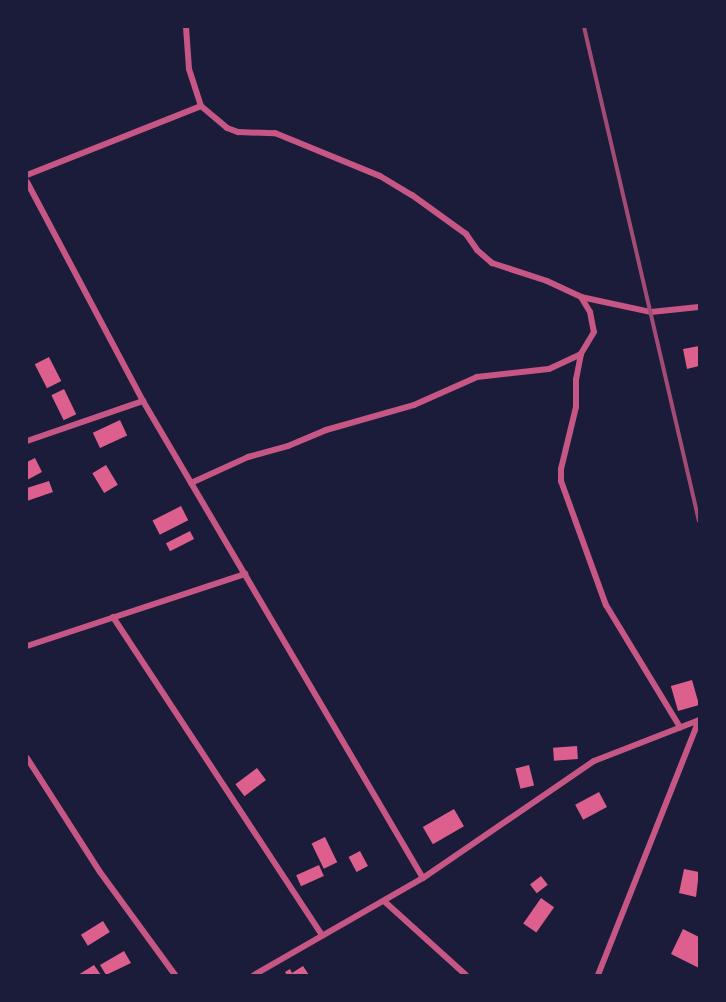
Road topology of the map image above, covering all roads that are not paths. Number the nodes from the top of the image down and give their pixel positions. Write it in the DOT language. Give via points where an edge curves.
graph roads {
  1 [pos="186,27"];
  2 [pos="201,106"];
  3 [pos="27,175"];
  4 [pos="27,182"];
  5 [pos="581,297"];
  6 [pos="699,307"];
  7 [pos="581,354"];
  8 [pos="143,402"];
  9 [pos="27,441"];
  10 [pos="191,483"];
  11 [pos="244,574"];
  12 [pos="113,617"];
  13 [pos="27,646"];
  14 [pos="699,720"];
  15 [pos="680,727"];
  16 [pos="27,758"];
  17 [pos="423,878"];
  18 [pos="384,901"];
  19 [pos="322,935"];
  20 [pos="175,975"];
  21 [pos="254,975"];
  22 [pos="466,975"];
  23 [pos="598,975"];
  1 -- 2 [label="street" via="189,69"];
  2 -- 3 [label="street"];
  2 -- 5 [label="street" via="227,128 275,133 380,176 466,234 492,263"];
  4 -- 8 [label="street"];
  5 -- 6 [label="street" via="651,312"];
  5 -- 7 [label="street" via="590,312 594,332"];
  7 -- 10 [label="street" via="549,369 477,377 414,405 248,457"];
  7 -- 15 [label="street" via="576,406 561,481 606,605"];
  8 -- 9 [label="street"];
  8 -- 10 [label="street"];
  10 -- 11 [label="street"];
  11 -- 12 [label="street"];
  11 -- 17 [label="street"];
  12 -- 13 [label="street"];
  12 -- 19 [label="street"];
  14 -- 15 [label="street"];
  14 -- 23 [label="street"];
  15 -- 17 [label="street" via="594,761"];
  16 -- 20 [label="street" via="100,872"];
  17 -- 18 [label="street"];
  18 -- 19 [label="street"];
  18 -- 22 [label="street"];
  19 -- 21 [label="street"];
}
